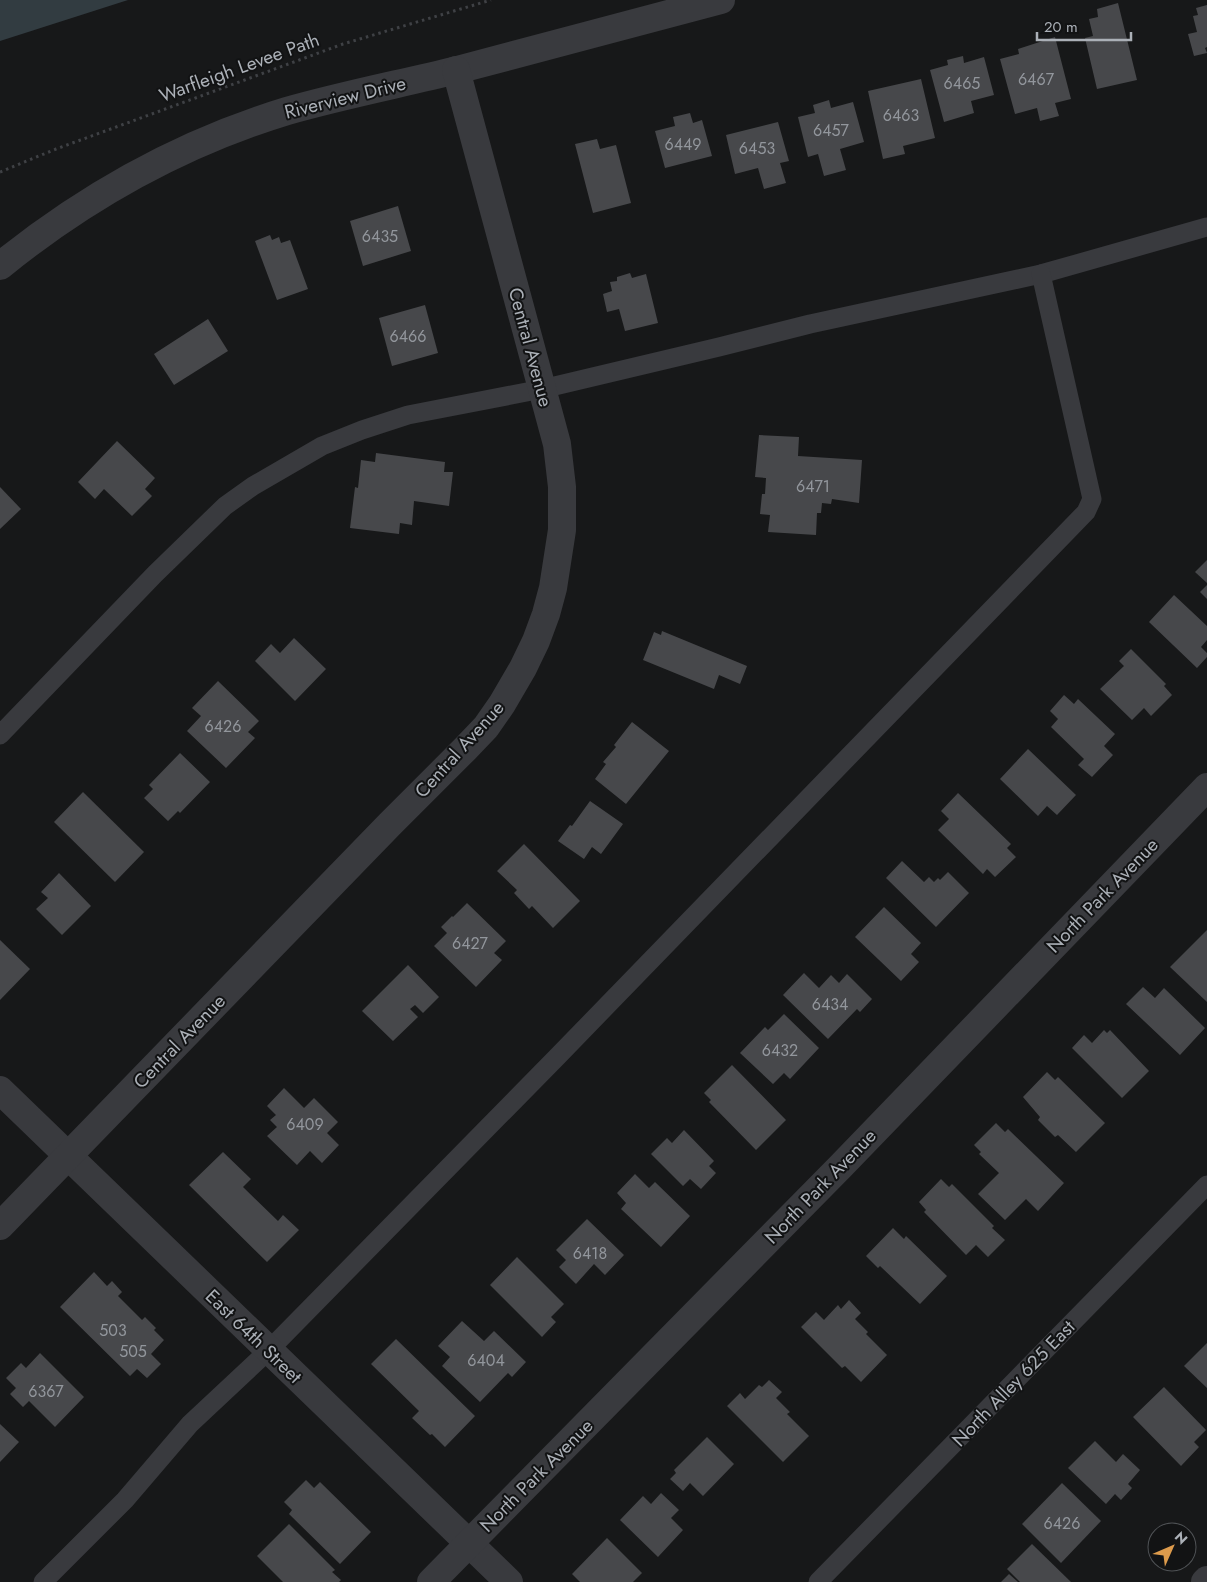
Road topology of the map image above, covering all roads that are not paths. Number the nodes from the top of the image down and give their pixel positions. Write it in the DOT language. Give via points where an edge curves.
graph roads {
  1 [pos="721,0"];
  2 [pos="456,70"];
  3 [pos="1207,227"];
  4 [pos="0,266"];
  5 [pos="1041,274"];
  6 [pos="542,389"];
  7 [pos="0,735"];
  8 [pos="1207,787"];
  9 [pos="0,1090"];
  10 [pos="68,1156"];
  11 [pos="1207,1185"];
  12 [pos="0,1226"];
  13 [pos="269,1350"];
  14 [pos="468,1543"];
  15 [pos="43,1582"];
  16 [pos="431,1582"];
  17 [pos="508,1582"];
  18 [pos="818,1582"];
  1 -- 2 [label="street, Riverview Drive"];
  2 -- 4 [label="street, Riverview Drive" via="312,104 216,137 148,168 98,197"];
  2 -- 6 [label="street, Central Avenue"];
  3 -- 5 [label="lane"];
  5 -- 6 [label="lane" via="810,324"];
  5 -- 13 [label="lane" via="1092,499 1086,512"];
  6 -- 7 [label="lane" via="408,415 362,430 322,446 253,486 225,506 155,574"];
  6 -- 10 [label="street, Central Avenue" via="557,444 562,530 546,614 510,692 465,749"];
  8 -- 14 [label="street, North Park Avenue" via="841,1166"];
  9 -- 10 [label="street, East 64th Street"];
  10 -- 12 [label="street, Central Avenue"];
  10 -- 13 [label="street, East 64th Street"];
  11 -- 18 [label="lane, North Alley 625 East"];
  13 -- 14 [label="street, East 64th Street"];
  13 -- 15 [label="lane" via="190,1424 125,1500"];
  14 -- 16 [label="street, North Park Avenue"];
  14 -- 17 [label="street, East 64th Street"];
}
